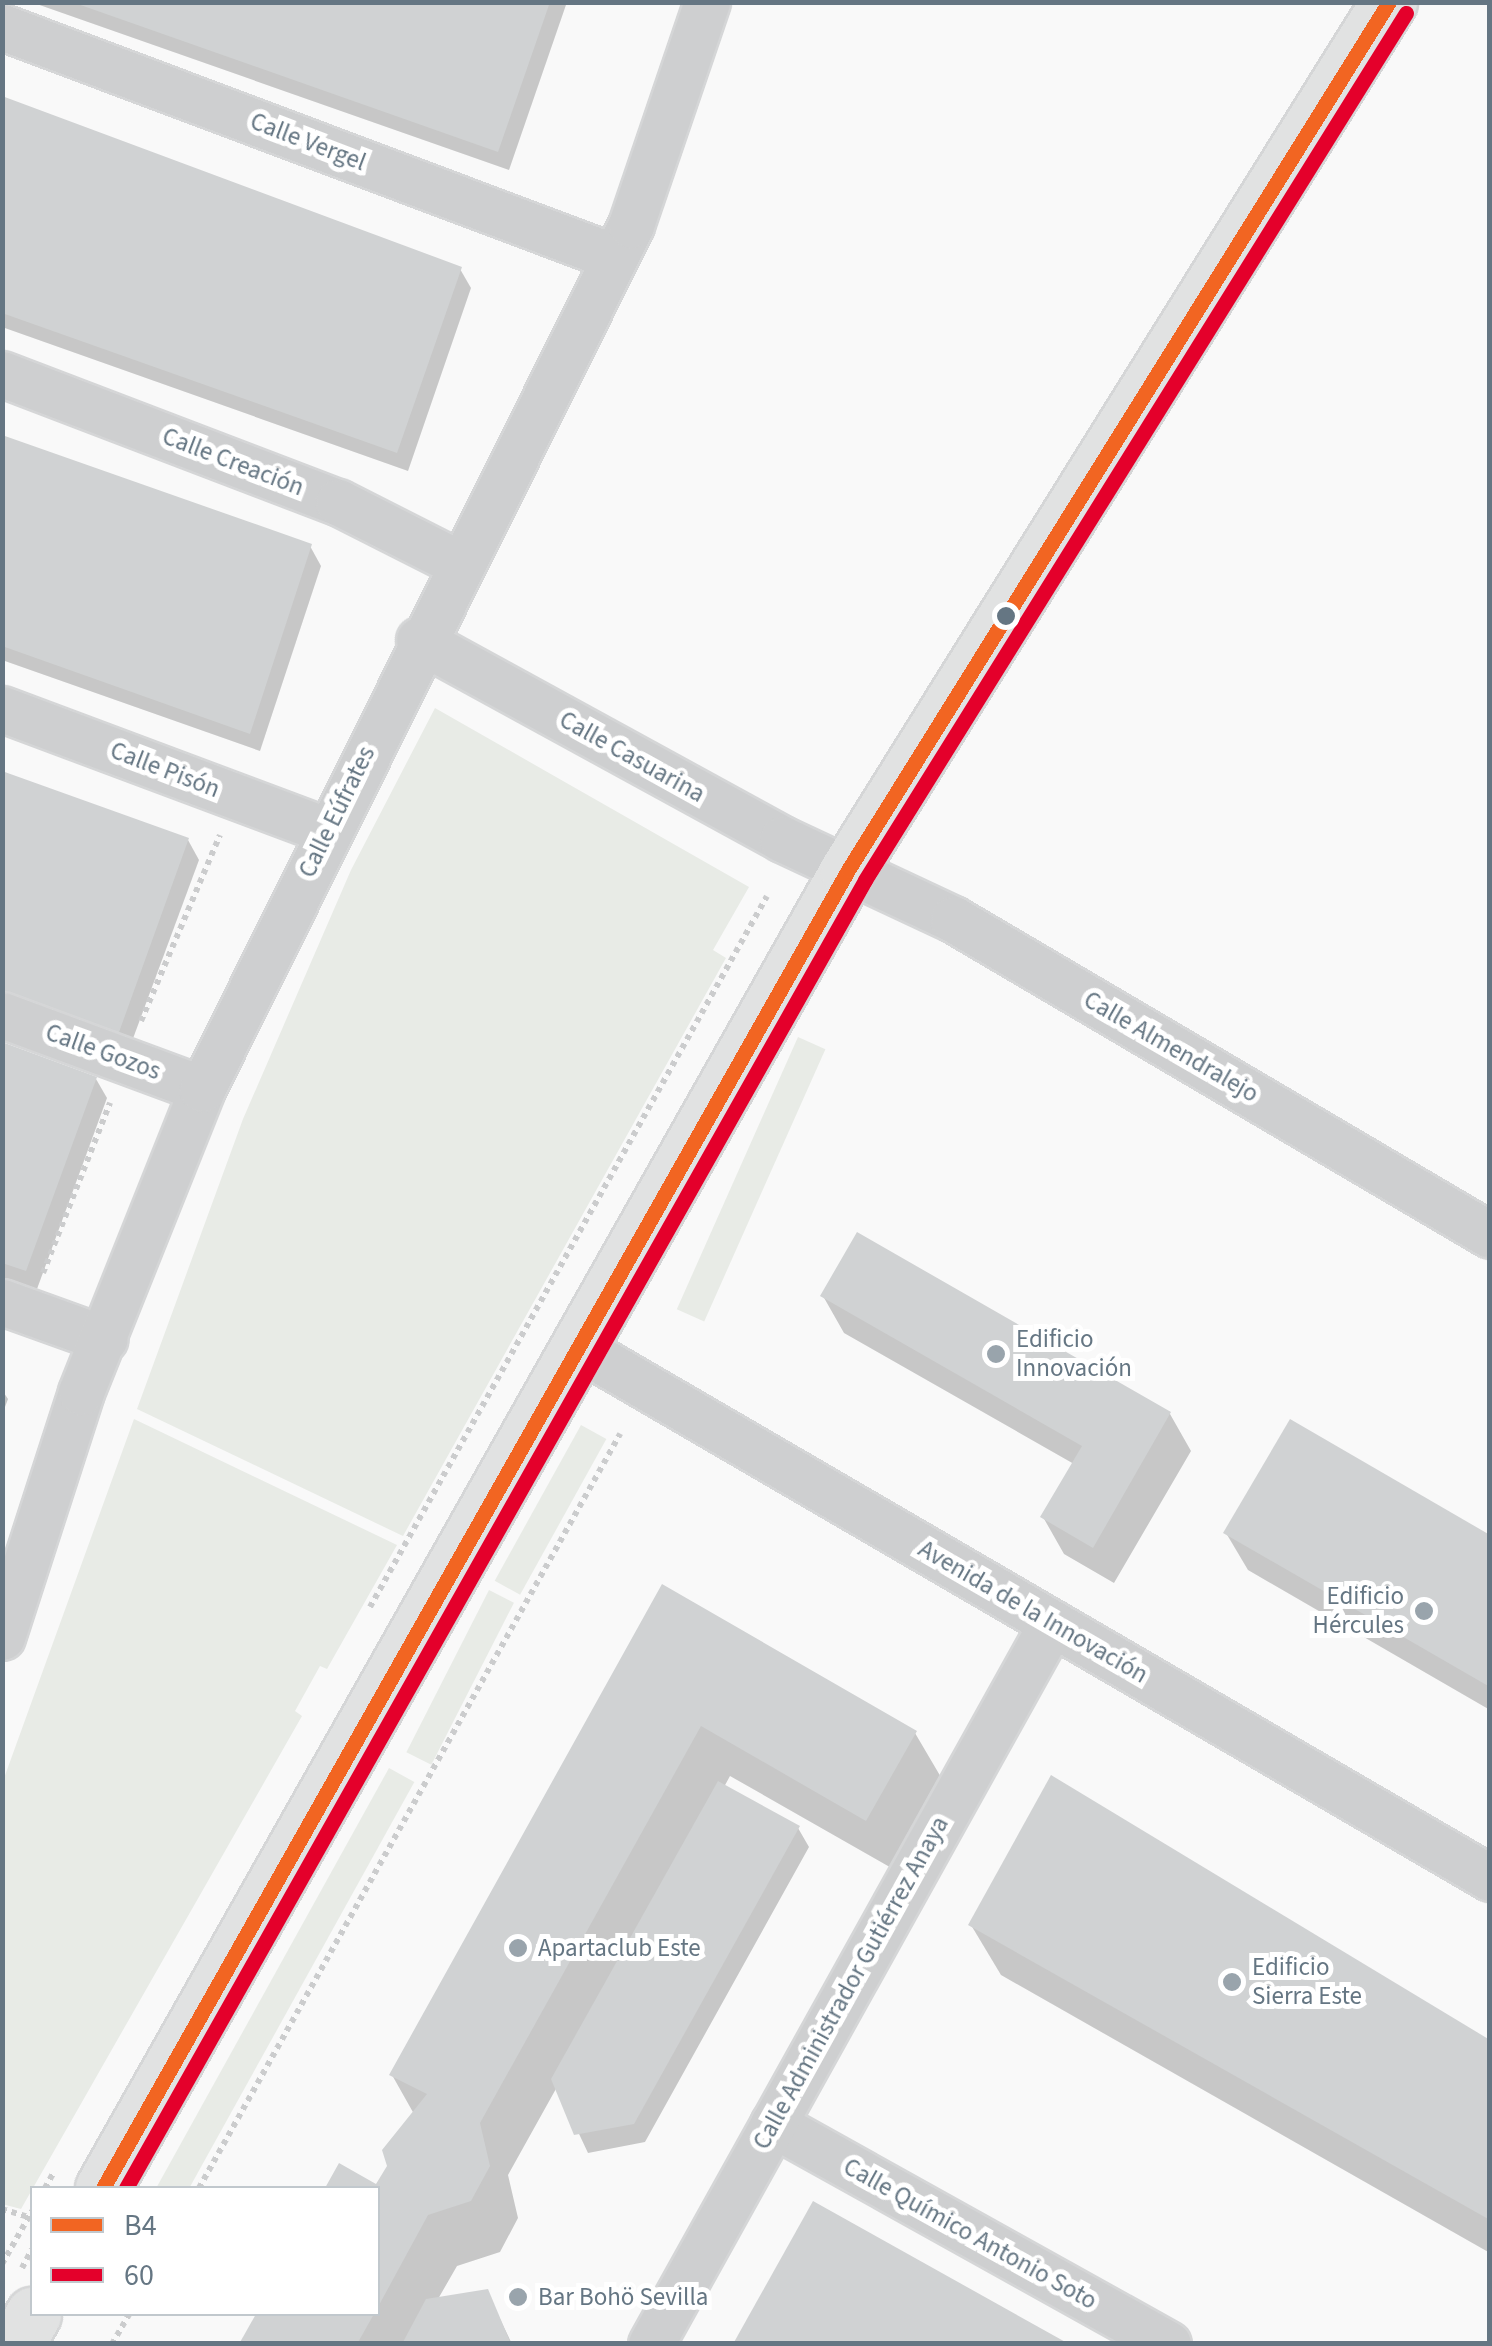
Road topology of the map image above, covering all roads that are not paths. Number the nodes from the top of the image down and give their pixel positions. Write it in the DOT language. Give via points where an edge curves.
graph roads {
  1 [pos="707,2"];
  2 [pos="1388,2"];
  3 [pos="2,27"];
  4 [pos="614,257"];
  5 [pos="2,374"];
  6 [pos="458,563"];
  7 [pos="418,640"];
  8 [pos="2,709"];
  9 [pos="328,831"];
  10 [pos="848,870"];
  11 [pos="2,1015"];
  12 [pos="202,1089"];
  13 [pos="1490,1234"];
  14 [pos="2,1302"];
  15 [pos="105,1339"];
  16 [pos="576,1346"];
  17 [pos="1052,1623"];
  18 [pos="4,1628"];
  19 [pos="1490,1878"];
  20 [pos="773,2124"];
  21 [pos="84,2171"];
  22 [pos="32,2316"];
  23 [pos="16,2344"];
  24 [pos="650,2344"];
  25 [pos="1168,2344"];
  1 -- 4 [label="street, Calle Eúfrates"];
  2 -- 10 [label="main road"];
  3 -- 4 [label="street, Calle Vergel"];
  4 -- 6 [label="street, Calle Eúfrates"];
  5 -- 6 [label="street, Calle Creación" via="338,502"];
  6 -- 7 [label="street, Calle Eúfrates"];
  7 -- 9 [label="street, Calle Eúfrates"];
  7 -- 10 [label="street, Calle Casuarina"];
  8 -- 9 [label="street, Calle Pisón"];
  9 -- 12 [label="street, Calle Eúfrates"];
  10 -- 13 [label="street, Calle Almendralejo" via="953,919"];
  10 -- 16 [label="main road"];
  11 -- 12 [label="street, Calle Gozos"];
  12 -- 15 [label="street, Calle Eúfrates"];
  14 -- 15 [label="street"];
  15 -- 18 [label="street, Calle Eúfrates"];
  16 -- 17 [label="street, Avenida de la Innovación"];
  16 -- 21 [label="main road"];
  17 -- 19 [label="street, Avenida de la Innovación"];
  17 -- 20 [label="street, Calle Administrador Gutiérrez Anaya"];
  20 -- 24 [label="street, Calle Administrador Gutiérrez Anaya"];
  20 -- 25 [label="street, Calle Químico Antonio Soto"];
  22 -- 23 [label="main road"];
}
